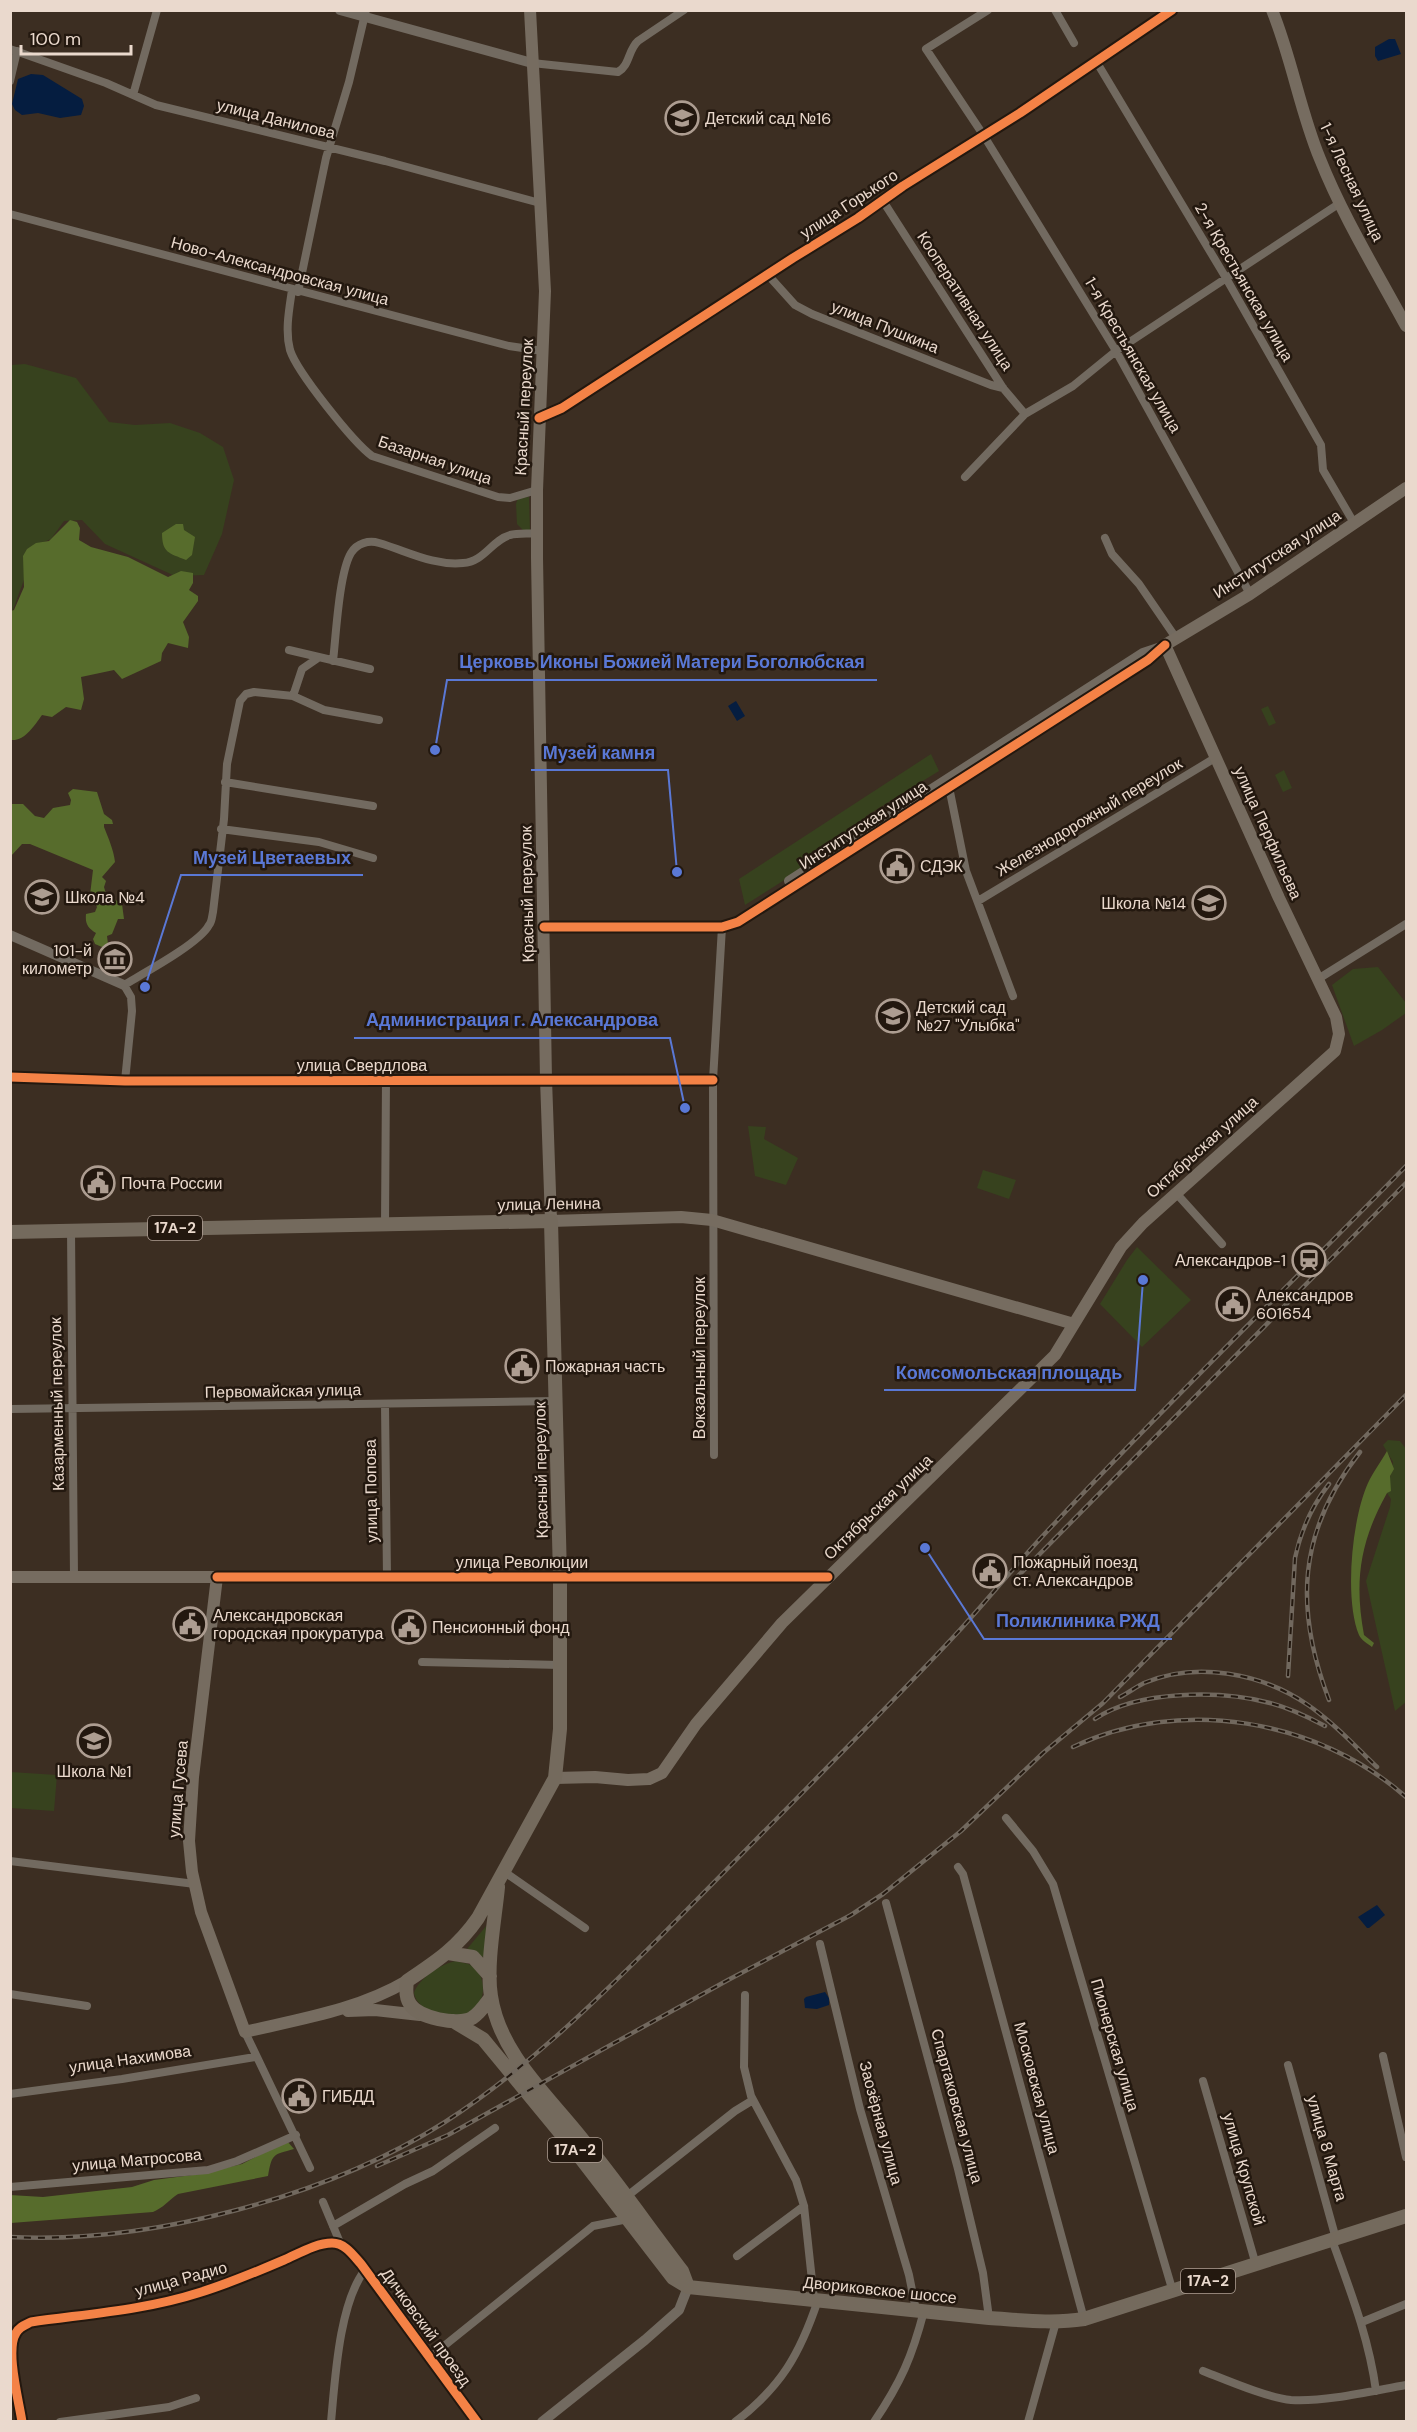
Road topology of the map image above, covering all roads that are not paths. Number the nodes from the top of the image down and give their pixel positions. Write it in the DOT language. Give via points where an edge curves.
graph roads {
  1 [pos="157,10"];
  2 [pos="340,10"];
  3 [pos="530,10"];
  4 [pos="684,10"];
  5 [pos="988,10"];
  6 [pos="1055,10"];
  7 [pos="1172,10"];
  8 [pos="1272,10"];
  9 [pos="365,14"];
  10 [pos="1074,43"];
  11 [pos="14,50"];
  12 [pos="1096,61"];
  13 [pos="532,63"];
  14 [pos="10,81"];
  15 [pos="133,95"];
  16 [pos="984,136"];
  17 [pos="329,147"];
  18 [pos="883,201"];
  19 [pos="540,203"];
  20 [pos="1340,203"];
  21 [pos="10,214"];
  22 [pos="768,275"];
  23 [pos="1226,278"];
  24 [pos="295,291"];
  25 [pos="1407,326"];
  26 [pos="543,351"];
  27 [pos="1116,351"];
  28 [pos="1003,388"];
  29 [pos="1025,414"];
  30 [pos="540,418"];
  31 [pos="965,477"];
  32 [pos="1407,488"];
  33 [pos="537,490"];
  34 [pos="1354,523"];
  35 [pos="537,533"];
  36 [pos="1105,538"];
  37 [pos="1250,594"];
  38 [pos="1171,642"];
  39 [pos="289,650"];
  40 [pos="318,658"];
  41 [pos="333,661"];
  42 [pos="370,669"];
  43 [pos="293,696"];
  44 [pos="380,720"];
  45 [pos="1215,758"];
  46 [pos="225,782"];
  47 [pos="947,783"];
  48 [pos="373,806"];
  49 [pos="221,829"];
  50 [pos="373,858"];
  51 [pos="978,901"];
  52 [pos="1407,924"];
  53 [pos="544,927"];
  54 [pos="722,927"];
  55 [pos="10,935"];
  56 [pos="1318,979"];
  57 [pos="124,985"];
  58 [pos="1013,996"];
  59 [pos="1339,1034"];
  60 [pos="10,1077"];
  61 [pos="386,1079"];
  62 [pos="546,1079"];
  63 [pos="125,1080"];
  64 [pos="713,1080"];
  65 [pos="1176,1193"];
  66 [pos="712,1220"];
  67 [pos="551,1221"];
  68 [pos="385,1224"];
  69 [pos="71,1230"];
  70 [pos="10,1232"];
  71 [pos="1222,1244"];
  72 [pos="1074,1324"];
  73 [pos="556,1401"];
  74 [pos="385,1405"];
  75 [pos="72,1408"];
  76 [pos="10,1409"];
  77 [pos="714,1455"];
  78 [pos="387,1576"];
  79 [pos="560,1576"];
  80 [pos="10,1577"];
  81 [pos="74,1577"];
  82 [pos="217,1577"];
  83 [pos="828,1578"];
  84 [pos="422,1662"];
  85 [pos="560,1665"];
  86 [pos="555,1778"];
  87 [pos="1006,1818"];
  88 [pos="10,1861"];
  89 [pos="958,1867"];
  90 [pos="501,1875"];
  91 [pos="195,1884"];
  92 [pos="886,1903"];
  93 [pos="585,1928"];
  94 [pos="820,1944"];
  95 [pos="448,1953"];
  96 [pos="490,1976"];
  97 [pos="407,1981"];
  98 [pos="10,1994"];
  99 [pos="745,1995"];
  100 [pos="491,1997"];
  101 [pos="87,2006"];
  102 [pos="329,2013"];
  103 [pos="420,2015"];
  104 [pos="453,2021"];
  105 [pos="245,2032"];
  106 [pos="1383,2056"];
  107 [pos="255,2057"];
  108 [pos="1288,2065"];
  109 [pos="1203,2081"];
  110 [pos="10,2094"];
  111 [pos="753,2100"];
  112 [pos="495,2128"];
  113 [pos="296,2135"];
  114 [pos="1407,2157"];
  115 [pos="310,2168"];
  116 [pos="10,2187"];
  117 [pos="626,2197"];
  118 [pos="323,2202"];
  119 [pos="804,2206"];
  120 [pos="1407,2216"];
  121 [pos="628,2219"];
  122 [pos="333,2226"];
  123 [pos="1334,2239"];
  124 [pos="346,2248"];
  125 [pos="737,2256"];
  126 [pos="1256,2265"];
  127 [pos="365,2270"];
  128 [pos="688,2287"];
  129 [pos="1173,2292"];
  130 [pos="816,2299"];
  131 [pos="1407,2304"];
  132 [pos="920,2311"];
  133 [pos="989,2318"];
  134 [pos="1084,2319"];
  135 [pos="1056,2322"];
  136 [pos="1362,2322"];
  137 [pos="429,2358"];
  138 [pos="1203,2371"];
  139 [pos="1407,2385"];
  140 [pos="1376,2391"];
  141 [pos="196,2397"];
  142 [pos="22,2421"];
  143 [pos="60,2421"];
  144 [pos="332,2421"];
  145 [pos="477,2421"];
  146 [pos="542,2421"];
  147 [pos="735,2421"];
  148 [pos="874,2421"];
  149 [pos="1028,2421"];
  1 -- 15 [label="street"];
  2 -- 9 [label="street"];
  3 -- 13 [label="main road, Красный переулок"];
  4 -- 13 [label="street" via="638,41 625,68 618,72"];
  5 -- 16 [label="street, 1-я Крестьянская улица" via="926,49"];
  6 -- 10 [label="street"];
  7 -- 12 [label="street, улица Горького"];
  8 -- 20 [label="main road, 1-я Лесная улица" via="1320,161"];
  9 -- 13 [label="street"];
  9 -- 17 [label="street, Базарная улица"];
  11 -- 14 [label="street"];
  11 -- 15 [label="street, улица Данилова"];
  12 -- 16 [label="street, улица Горького"];
  12 -- 23 [label="street, 2-я Крестьянская улица"];
  13 -- 19 [label="main road, Красный переулок"];
  15 -- 17 [label="street, улица Данилова" via="156,105"];
  16 -- 18 [label="street, улица Горького"];
  16 -- 27 [label="street, 1-я Крестьянская улица"];
  17 -- 19 [label="street, улица Данилова"];
  17 -- 24 [label="street, Базарная улица"];
  18 -- 22 [label="street, улица Горького"];
  18 -- 28 [label="street, Кооперативная улица"];
  19 -- 26 [label="main road, Красный переулок" via="545,291"];
  20 -- 23 [label="street"];
  20 -- 25 [label="main road, 1-я Лесная улица"];
  21 -- 24 [label="street, Ново-Александровская улица"];
  22 -- 28 [label="street, улица Пушкина" via="795,305 812,314"];
  22 -- 30 [label="street, улица Горького" via="562,408"];
  23 -- 27 [label="street"];
  23 -- 34 [label="street, 2-я Крестьянская улица" via="1322,445 1323,470"];
  24 -- 26 [label="street, Ново-Александровская улица" via="509,346"];
  24 -- 33 [label="street, Базарная улица" via="288,316 291,352 361,448 372,456 498,497 510,498"];
  26 -- 30 [label="main road, Красный переулок"];
  27 -- 29 [label="street" via="1073,386"];
  27 -- 37 [label="street, 1-я Крестьянская улица"];
  28 -- 29 [label="street, Кооперативная улица"];
  29 -- 31 [label="street"];
  30 -- 33 [label="main road, Красный переулок"];
  32 -- 34 [label="main road, Институтская улица"];
  33 -- 35 [label="main road, Красный переулок"];
  34 -- 37 [label="main road, Институтская улица"];
  35 -- 41 [label="street" via="508,535 477,560 466,563 427,560 368,541 360,544 348,561"];
  35 -- 53 [label="main road, Красный переулок"];
  36 -- 38 [label="street" via="1112,554 1139,584"];
  37 -- 38 [label="main road, Институтская улица"];
  38 -- 45 [label="main road, улица Перфильева"];
  38 -- 47 [label="street, Институтская улица"];
  39 -- 40 [label="street"];
  40 -- 41 [label="street"];
  40 -- 43 [label="street" via="302,669"];
  41 -- 42 [label="street"];
  43 -- 44 [label="street" via="324,710"];
  43 -- 46 [label="street" via="254,692 240,701"];
  45 -- 51 [label="street, Железнодорожный переулок"];
  45 -- 56 [label="main road, улица Перфильева"];
  46 -- 48 [label="street"];
  46 -- 49 [label="street"];
  47 -- 51 [label="street" via="966,871"];
  47 -- 54 [label="street, Институтская улица" via="738,922"];
  49 -- 50 [label="street" via="319,843"];
  49 -- 57 [label="street" via="209,926"];
  51 -- 58 [label="street"];
  52 -- 56 [label="street"];
  53 -- 54 [label="street, Институтская улица"];
  53 -- 62 [label="main road, Красный переулок"];
  54 -- 64 [label="street"];
  55 -- 57 [label="street"];
  56 -- 59 [label="main road, улица Перфильева" via="1336,1017"];
  57 -- 63 [label="street" via="132,1011"];
  59 -- 65 [label="main road, Октябрьская улица" via="1335,1051"];
  60 -- 63 [label="street, улица Свердлова"];
  61 -- 62 [label="street, улица Свердлова"];
  61 -- 63 [label="street, улица Свердлова"];
  61 -- 68 [label="street"];
  62 -- 64 [label="street, улица Свердлова"];
  62 -- 67 [label="main road, Красный переулок"];
  64 -- 66 [label="street"];
  65 -- 71 [label="street"];
  65 -- 72 [label="main road, Октябрьская улица" via="1121,1247"];
  66 -- 67 [label="main road, улица Ленина" via="681,1217"];
  66 -- 72 [label="main road, улица Ленина"];
  66 -- 77 [label="street, Вокзальный переулок"];
  67 -- 68 [label="main road, улица Ленина / 17А-2"];
  67 -- 73 [label="main road, Красный переулок"];
  68 -- 69 [label="main road, улица Ленина / 17А-2"];
  69 -- 70 [label="main road, улица Ленина / 17А-2"];
  69 -- 75 [label="street, Казарменный переулок"];
  72 -- 83 [label="main road, Октябрьская улица" via="1054,1356"];
  73 -- 74 [label="street, Первомайская улица"];
  73 -- 79 [label="main road, Красный переулок"];
  74 -- 75 [label="street, Первомайская улица"];
  74 -- 78 [label="street, улица Попова"];
  75 -- 76 [label="street, Первомайская улица"];
  75 -- 81 [label="street, Казарменный переулок"];
  78 -- 79 [label="street, улица Революции"];
  78 -- 82 [label="street, улица Революции"];
  79 -- 83 [label="street, улица Революции"];
  79 -- 85 [label="main road, Красный переулок"];
  80 -- 81 [label="main road, улица Революции"];
  81 -- 82 [label="main road, улица Революции"];
  82 -- 91 [label="main road, улица Гусева" via="189,1817"];
  83 -- 86 [label="main road, Октябрьская улица" via="724,1690 662,1773 650,1779"];
  84 -- 85 [label="street"];
  85 -- 86 [label="main road, Красный переулок"];
  86 -- 90 [label="main road"];
  87 -- 129 [label="street, Пионерская улица" via="1053,1884"];
  88 -- 91 [label="street"];
  89 -- 134 [label="street, Московская улица"];
  90 -- 93 [label="street"];
  90 -- 95 [label="main road" via="478,1918"];
  90 -- 96 [label="main road"];
  91 -- 105 [label="main road, улица Гусева" via="201,1912"];
  92 -- 133 [label="street, Спартаковская улица" via="984,2273"];
  94 -- 132 [label="street, Заозёрная улица" via="860,2109"];
  95 -- 96 [label="main road" via="473,1958"];
  95 -- 97 [label="main road"];
  96 -- 100 [label="main road, 17А-2"];
  97 -- 102 [label="main road"];
  97 -- 103 [label="main road" via="409,2004"];
  98 -- 101 [label="street"];
  99 -- 111 [label="street" via="744,2067"];
  100 -- 104 [label="main road" via="470,2020"];
  100 -- 117 [label="main road, 17А-2" via="505,2041 515,2057"];
  102 -- 103 [label="main road" via="375,2010"];
  102 -- 105 [label="main road"];
  103 -- 104 [label="main road, 17А-2"];
  104 -- 121 [label="main road, 17А-2" via="483,2039"];
  105 -- 107 [label="street"];
  106 -- 114 [label="street"];
  107 -- 110 [label="street, улица Нахимова"];
  107 -- 113 [label="street"];
  108 -- 123 [label="street, улица 8 Марта"];
  109 -- 126 [label="street, улица Крупской"];
  111 -- 117 [label="street"];
  111 -- 119 [label="street" via="796,2180"];
  112 -- 122 [label="street" via="433,2171"];
  113 -- 115 [label="street"];
  113 -- 116 [label="street, улица Матросова" via="208,2170"];
  117 -- 128 [label="main road, 17А-2" via="682,2271"];
  118 -- 122 [label="street"];
  119 -- 125 [label="street"];
  119 -- 130 [label="street"];
  120 -- 123 [label="main road, Двориковское шоссе / 17А-2"];
  121 -- 128 [label="main road, 17А-2" via="673,2277"];
  121 -- 137 [label="street" via="593,2226"];
  122 -- 124 [label="street"];
  123 -- 126 [label="main road, Двориковское шоссе / 17А-2"];
  123 -- 136 [label="street, улица 8 Марта"];
  124 -- 127 [label="street, Дичковский проезд"];
  124 -- 142 [label="street, улица Радио" via="332,2243 315,2247 196,2294 22,2326 12,2342"];
  126 -- 129 [label="main road, Двориковское шоссе / 17А-2"];
  127 -- 137 [label="street, Дичковский проезд"];
  127 -- 144 [label="street" via="348,2307"];
  128 -- 130 [label="main road, Двориковское шоссе / 17А-2"];
  128 -- 146 [label="street" via="679,2310"];
  129 -- 134 [label="main road, Двориковское шоссе / 17А-2"];
  130 -- 132 [label="main road, Двориковское шоссе / 17А-2"];
  130 -- 147 [label="street" via="809,2327 780,2380"];
  131 -- 136 [label="street"];
  132 -- 133 [label="main road, Двориковское шоссе / 17А-2"];
  132 -- 148 [label="street, Заозёрная улица" via="915,2348 897,2388"];
  133 -- 135 [label="main road, Двориковское шоссе / 17А-2"];
  134 -- 135 [label="main road, Двориковское шоссе / 17А-2"];
  135 -- 149 [label="street"];
  136 -- 140 [label="street, улица 8 Марта"];
  137 -- 145 [label="street, Дичковский проезд"];
  138 -- 140 [label="street" via="1291,2400"];
  139 -- 140 [label="street"];
  141 -- 143 [label="street" via="168,2407"];
}
